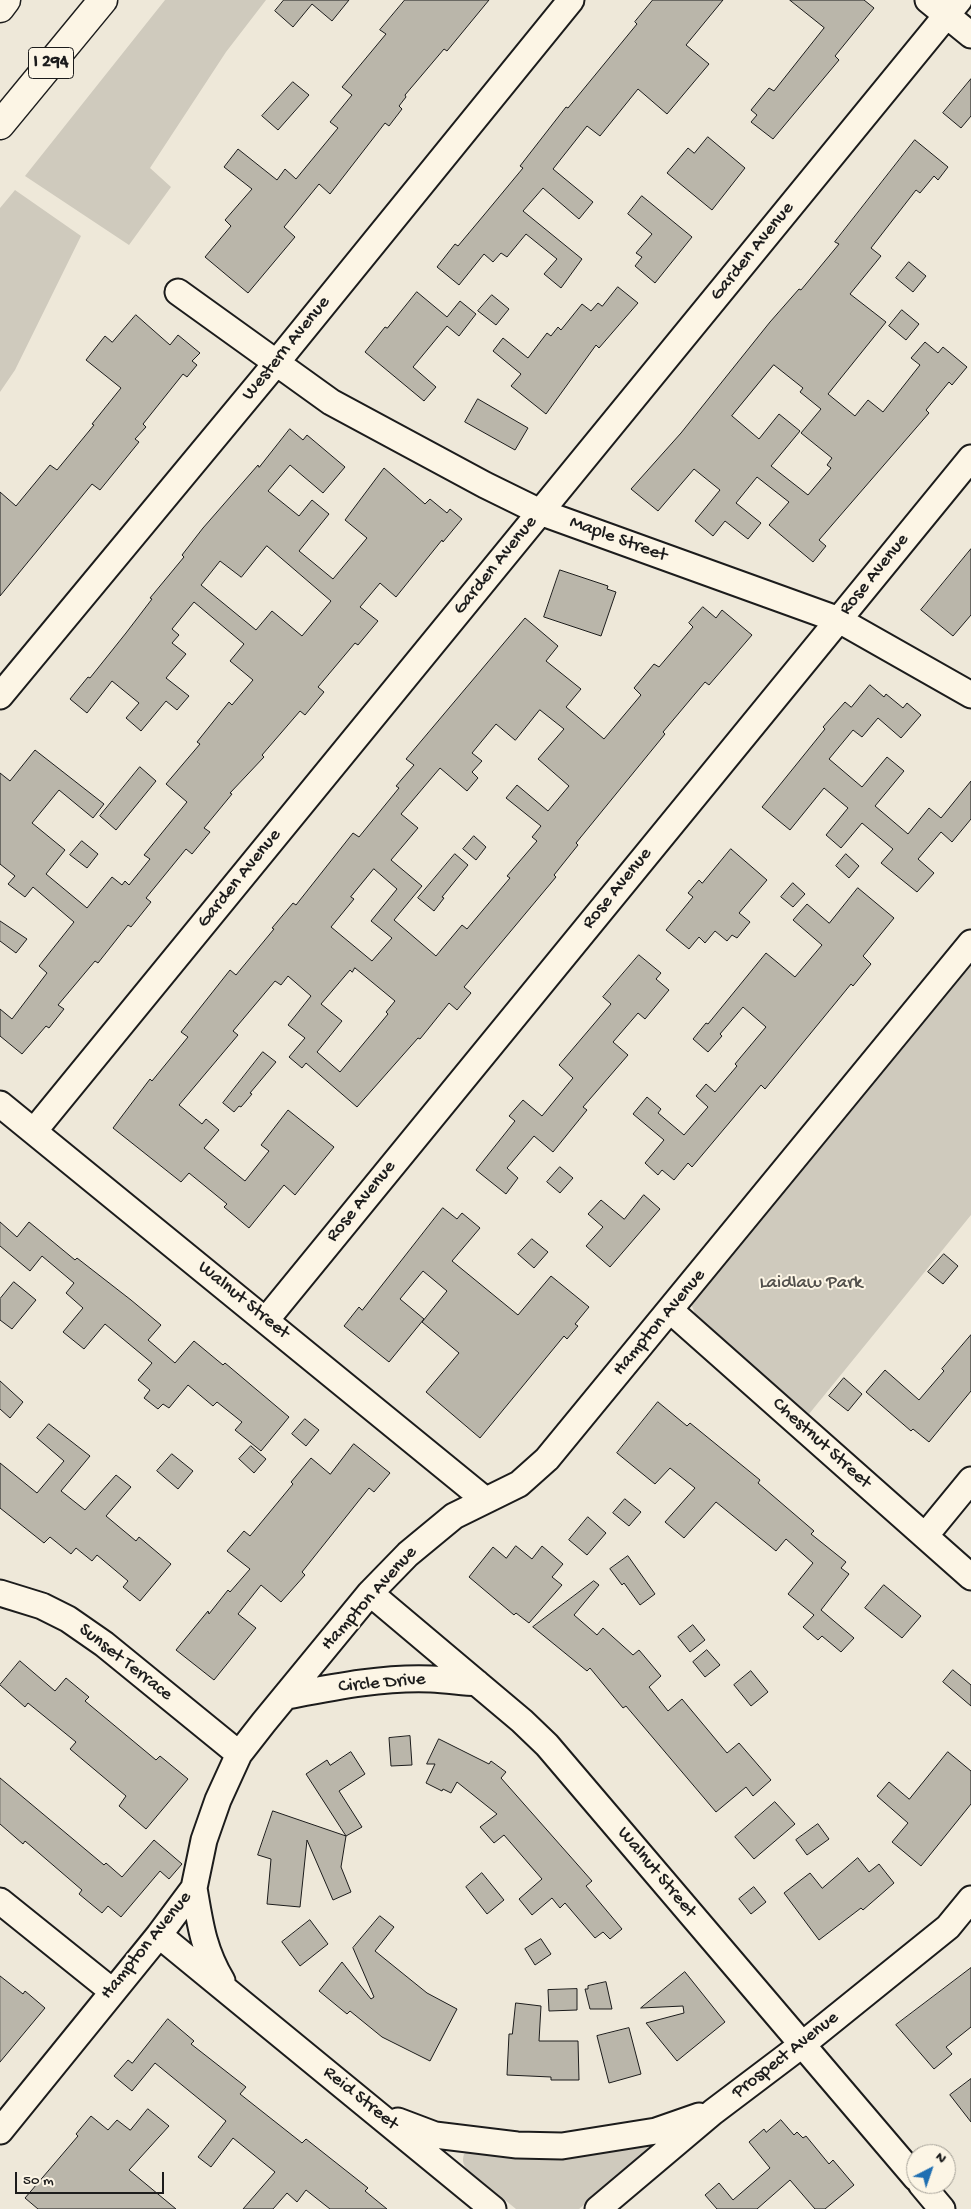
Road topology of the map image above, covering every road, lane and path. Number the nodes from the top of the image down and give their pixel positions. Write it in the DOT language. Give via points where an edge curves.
graph roads {
  1 [pos="6,0"];
  2 [pos="103,0"];
  3 [pos="571,0"];
  4 [pos="944,5"];
  5 [pos="0,8"];
  6 [pos="971,35"];
  7 [pos="0,125"];
  8 [pos="178,292"];
  9 [pos="277,362"];
  10 [pos="971,458"];
  11 [pos="540,512"];
  12 [pos="839,620"];
  13 [pos="971,695"];
  14 [pos="0,696"];
  15 [pos="971,943"];
  16 [pos="0,1104"];
  17 [pos="34,1131"];
  18 [pos="670,1311"];
  19 [pos="266,1320"];
  20 [pos="971,1480"];
  21 [pos="484,1499"];
  22 [pos="925,1536"];
  23 [pos="971,1577"];
  24 [pos="0,1593"];
  25 [pos="370,1593"];
  26 [pos="477,1683"];
  27 [pos="287,1696"];
  28 [pos="239,1754"];
  29 [pos="194,1888"];
  30 [pos="971,1899"];
  31 [pos="0,1901"];
  32 [pos="158,1935"];
  33 [pos="226,1990"];
  34 [pos="112,1991"];
  35 [pos="803,2044"];
  36 [pos="713,2112"];
  37 [pos="380,2114"];
  38 [pos="0,2131"];
  39 [pos="906,2166"];
  40 [pos="929,2194"];
  41 [pos="493,2209"];
  42 [pos="598,2209"];
  43 [pos="942,2209"];
  1 -- 5 [label="highway"];
  2 -- 7 [label="highway, I 294"];
  3 -- 9 [label="street, Western Avenue"];
  4 -- 6 [label="street"];
  4 -- 11 [label="street, Garden Avenue"];
  8 -- 9 [label="street, Maple Street"];
  9 -- 11 [label="street, Maple Street" via="331,402"];
  9 -- 14 [label="street, Western Avenue"];
  10 -- 12 [label="street, Rose Avenue"];
  11 -- 12 [label="street, Maple Street"];
  11 -- 17 [label="street, Garden Avenue"];
  12 -- 13 [label="street, Maple Street"];
  12 -- 19 [label="street, Rose Avenue"];
  15 -- 18 [label="street, Hampton Avenue"];
  16 -- 17 [label="street, Walnut Street"];
  17 -- 19 [label="street, Walnut Street"];
  18 -- 21 [label="street, Hampton Avenue" via="547,1459 519,1484"];
  18 -- 22 [label="street, Chestnut Street"];
  19 -- 21 [label="street, Walnut Street"];
  20 -- 22 [label="street"];
  21 -- 25 [label="street, Hampton Avenue" via="434,1531"];
  22 -- 23 [label="street, Chestnut Street"];
  24 -- 28 [label="street, Sunset Terrace" via="42,1606 68,1619 104,1644"];
  25 -- 26 [label="street, Walnut Street"];
  25 -- 27 [label="street, Hampton Avenue"];
  26 -- 27 [label="street, Circle Drive" via="406,1679"];
  26 -- 35 [label="street, Walnut Street" via="547,1745"];
  27 -- 28 [label="street, Hampton Avenue"];
  28 -- 29 [label="street, Hampton Avenue" via="207,1832"];
  29 -- 32 [label="street, Hampton Avenue"];
  29 -- 33 [label="street, Reid Street" via="210,1960"];
  30 -- 35 [label="street, Prospect Avenue" via="948,1927"];
  31 -- 34 [label="street"];
  32 -- 33 [label="street, Reid Street"];
  32 -- 34 [label="street, Hampton Avenue"];
  33 -- 37 [label="street, Reid Street"];
  34 -- 38 [label="street, Hampton Avenue"];
  35 -- 36 [label="street, Prospect Avenue"];
  35 -- 39 [label="street, Walnut Street"];
  36 -- 37 [label="street" via="656,2131 562,2146 517,2145 435,2134"];
  36 -- 42 [label="street, Prospect Avenue"];
  37 -- 41 [label="street, Reid Street"];
  40 -- 43 [label="street"];
}
